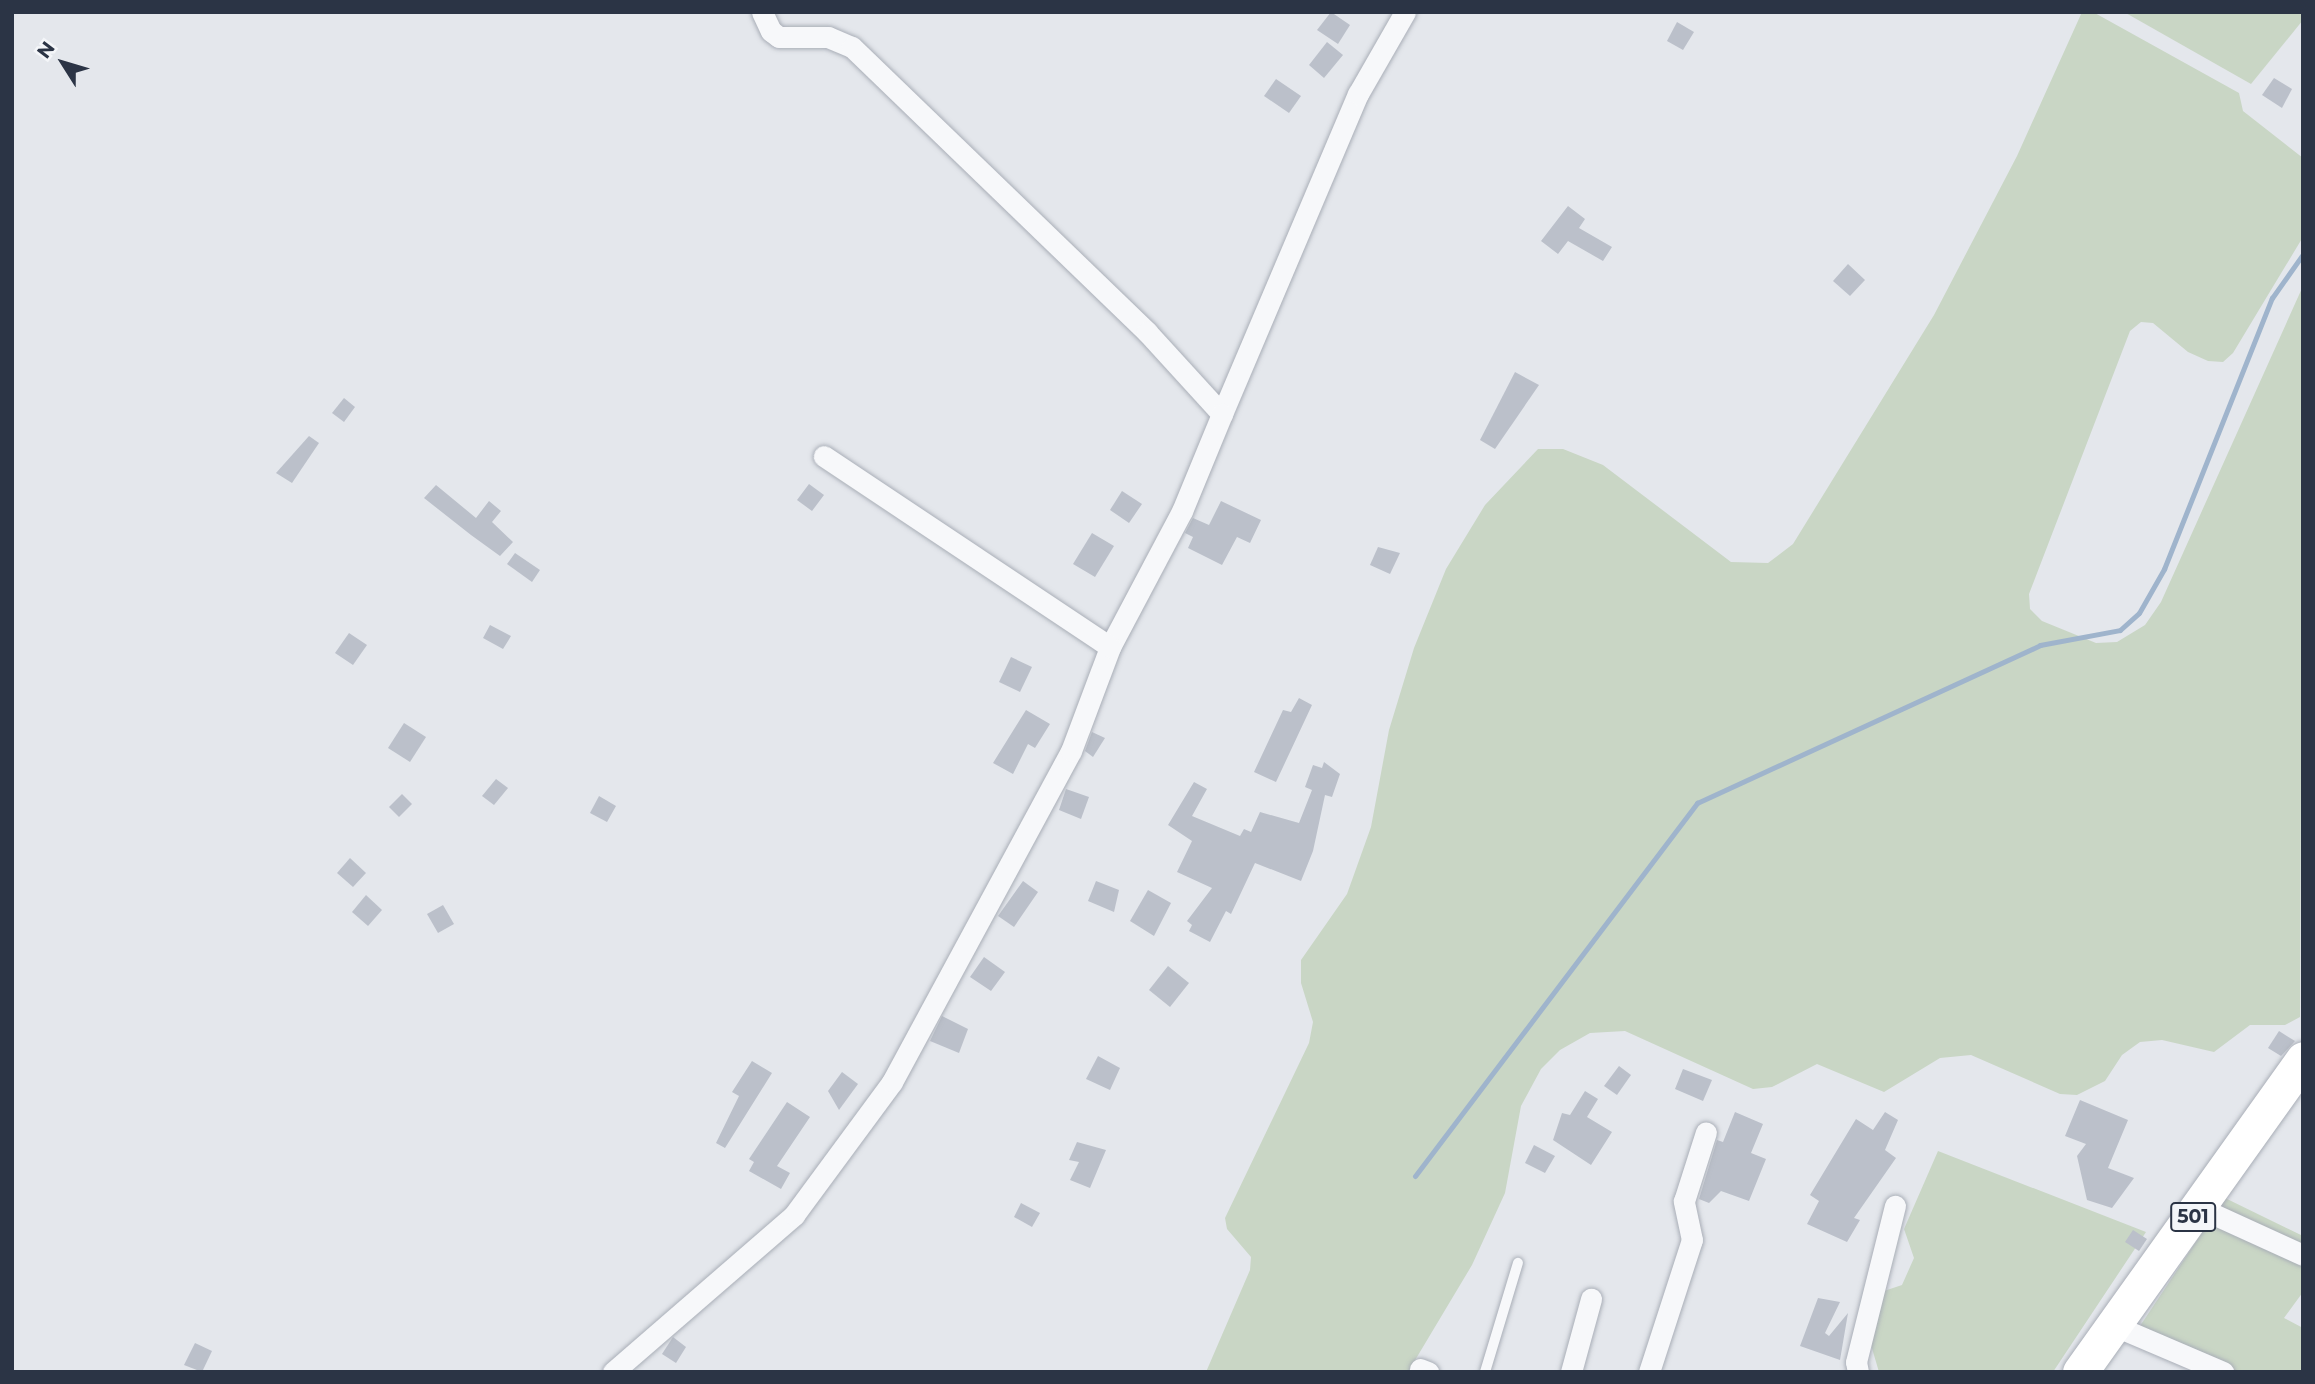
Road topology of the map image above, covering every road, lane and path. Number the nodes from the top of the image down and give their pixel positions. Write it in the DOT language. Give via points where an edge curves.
graph roads {
  1 [pos="762,12"];
  2 [pos="1405,12"];
  3 [pos="1222,414"];
  4 [pos="824,456"];
  5 [pos="1110,647"];
  6 [pos="2303,1059"];
  7 [pos="1706,1132"];
  8 [pos="1895,1206"];
  9 [pos="2200,1208"];
  10 [pos="2303,1255"];
  11 [pos="1518,1263"];
  12 [pos="1591,1299"];
  13 [pos="2113,1325"];
  14 [pos="612,1372"];
  15 [pos="1485,1372"];
  16 [pos="1571,1372"];
  17 [pos="1649,1372"];
  18 [pos="1858,1372"];
  19 [pos="2080,1372"];
  20 [pos="2223,1372"];
  1 -- 3 [label="street" via="771,32 779,37 828,37 852,47 1147,332"];
  2 -- 3 [label="street" via="1358,94"];
  3 -- 5 [label="street" via="1182,511"];
  4 -- 5 [label="street"];
  5 -- 14 [label="street" via="1071,751 892,1082 794,1216"];
  6 -- 9 [label="main road, 501"];
  7 -- 17 [label="street" via="1684,1201 1692,1240"];
  8 -- 18 [label="street" via="1856,1362"];
  9 -- 10 [label="street"];
  9 -- 13 [label="main road, 501"];
  11 -- 15 [label="lane"];
  12 -- 16 [label="street"];
  13 -- 19 [label="main road, 501"];
  13 -- 20 [label="street"];
}
